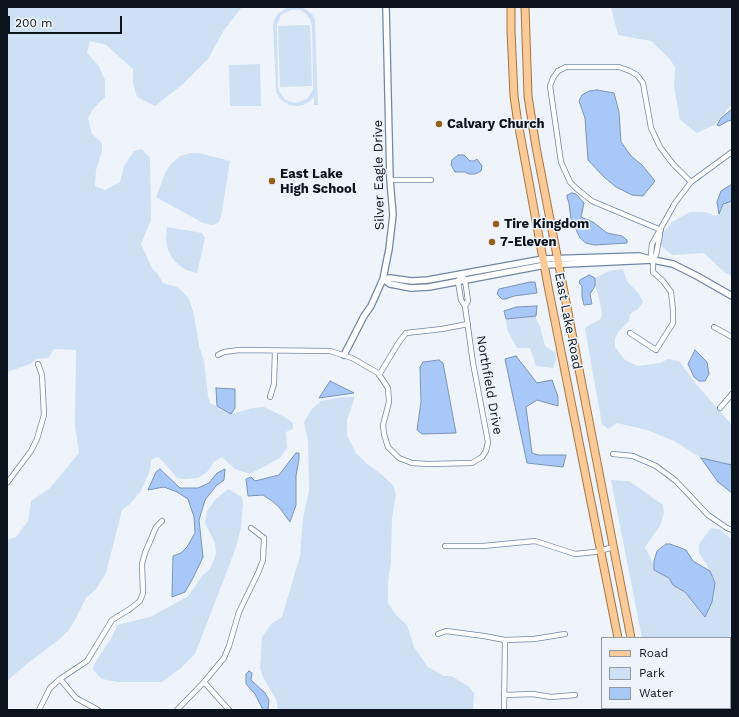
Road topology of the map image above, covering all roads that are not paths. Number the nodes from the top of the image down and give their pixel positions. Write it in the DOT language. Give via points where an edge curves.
graph roads {
  1 [pos="386,7"];
  2 [pos="511,7"];
  3 [pos="525,7"];
  4 [pos="732,152"];
  5 [pos="390,180"];
  6 [pos="431,180"];
  7 [pos="692,182"];
  8 [pos="661,230"];
  9 [pos="653,260"];
  10 [pos="558,261"];
  11 [pos="544,262"];
  12 [pos="461,274"];
  13 [pos="383,279"];
  14 [pos="461,281"];
  15 [pos="732,296"];
  16 [pos="468,324"];
  17 [pos="714,327"];
  18 [pos="630,333"];
  19 [pos="732,337"];
  20 [pos="275,351"];
  21 [pos="218,355"];
  22 [pos="344,355"];
  23 [pos="38,364"];
  24 [pos="379,375"];
  25 [pos="732,394"];
  26 [pos="270,397"];
  27 [pos="720,408"];
  28 [pos="613,454"];
  29 [pos="7,483"];
  30 [pos="162,521"];
  31 [pos="251,528"];
  32 [pos="732,530"];
  33 [pos="445,546"];
  34 [pos="614,547"];
  35 [pos="600,550"];
  36 [pos="438,634"];
  37 [pos="565,634"];
  38 [pos="618,637"];
  39 [pos="631,637"];
  40 [pos="505,640"];
  41 [pos="60,679"];
  42 [pos="204,682"];
  43 [pos="504,695"];
  44 [pos="575,695"];
  45 [pos="39,710"];
  46 [pos="98,710"];
  47 [pos="177,710"];
  48 [pos="229,710"];
  49 [pos="504,710"];
  1 -- 5 [label="street, Silver Eagle Drive"];
  2 -- 11 [label="main road, East Lake Road" via="514,96"];
  3 -- 10 [label="main road, East Lake Road" via="528,96"];
  4 -- 7 [label="street"];
  5 -- 6 [label="street"];
  5 -- 13 [label="street, Silver Eagle Drive" via="393,215"];
  7 -- 8 [label="street" via="675,203"];
  7 -- 8 [label="street" via="660,147 651,128 643,83 637,75 619,67 566,67 558,71 550,86 561,162 570,182 592,202"];
  8 -- 9 [label="street" via="652,244"];
  9 -- 10 [label="street" via="639,256"];
  9 -- 15 [label="street" via="673,264"];
  9 -- 18 [label="street" via="653,272 671,292 673,323 656,350"];
  10 -- 11 [label="street"];
  10 -- 34 [label="main road, East Lake Road"];
  11 -- 12 [label="street"];
  11 -- 14 [label="street"];
  11 -- 35 [label="main road, East Lake Road"];
  12 -- 13 [label="street" via="428,280"];
  12 -- 14 [label="street"];
  13 -- 14 [label="street" via="390,284 411,288 429,288"];
  13 -- 22 [label="street, Silver Eagle Drive"];
  14 -- 16 [label="street, Northfield Drive" via="461,300 466,306"];
  16 -- 24 [label="street" via="406,333"];
  16 -- 24 [label="street, Northfield Drive" via="488,442 482,457 472,463 412,462 399,458 388,447 384,434 383,425 390,402 388,388"];
  17 -- 19 [label="street"];
  20 -- 21 [label="street, Northfield Drive" via="238,350"];
  20 -- 22 [label="street, Northfield Drive" via="330,351"];
  20 -- 26 [label="street" via="274,384"];
  22 -- 24 [label="street, Northfield Drive"];
  23 -- 29 [label="street" via="42,375 44,415 31,451"];
  25 -- 27 [label="street"];
  28 -- 32 [label="street" via="633,456 656,466 676,480 708,515"];
  30 -- 41 [label="street" via="156,527 145,553 142,564 144,593 140,601 112,620 87,661"];
  31 -- 42 [label="street" via="264,538 262,560 239,612 230,646 224,658"];
  33 -- 35 [label="street" via="483,546 535,541 575,554"];
  34 -- 35 [label="street"];
  34 -- 39 [label="main road, East Lake Road"];
  35 -- 38 [label="main road, East Lake Road"];
  36 -- 40 [label="street" via="446,631"];
  37 -- 40 [label="street"];
  40 -- 43 [label="street"];
  41 -- 45 [label="street" via="50,688"];
  41 -- 46 [label="street" via="76,698"];
  42 -- 47 [label="street"];
  42 -- 48 [label="street"];
  43 -- 44 [label="street"];
  43 -- 49 [label="street"];
}
